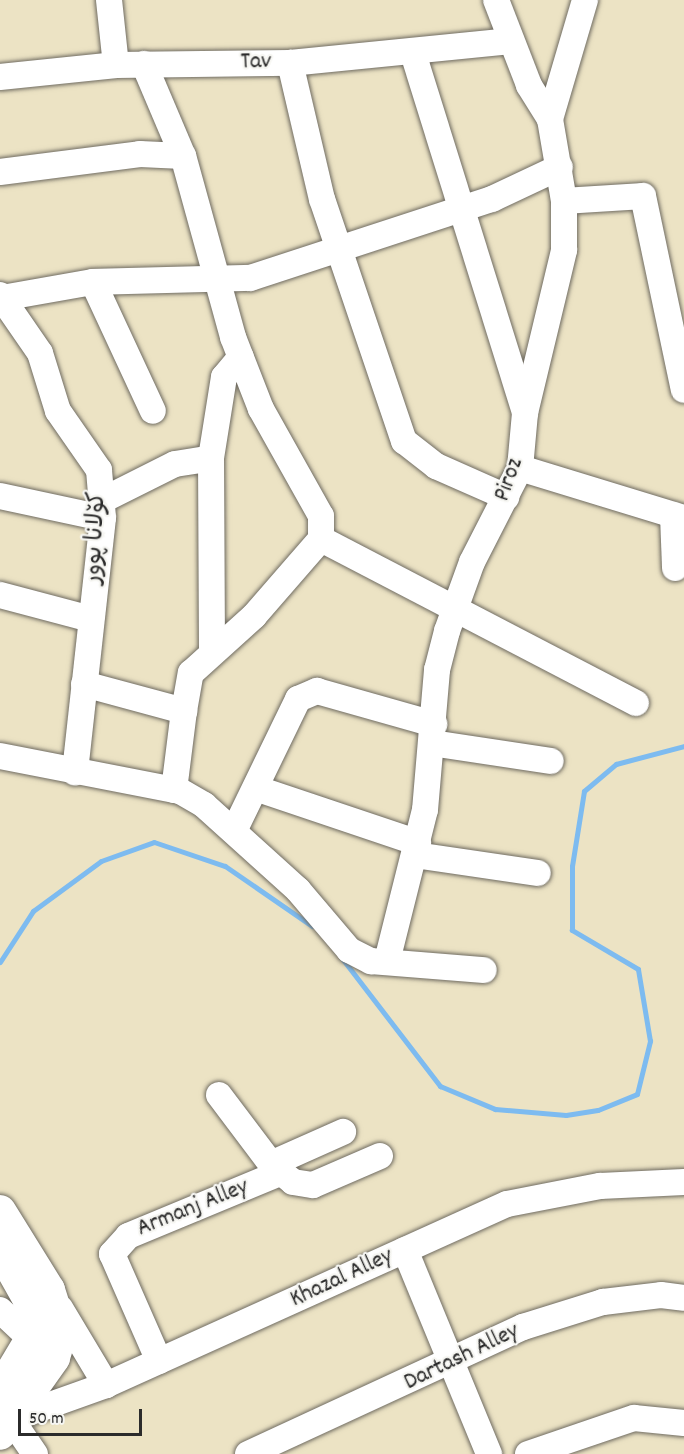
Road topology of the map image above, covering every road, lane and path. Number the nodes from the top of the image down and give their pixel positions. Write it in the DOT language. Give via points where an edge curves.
graph roads {
  1 [pos="109,0"];
  2 [pos="496,0"];
  3 [pos="585,0"];
  4 [pos="512,41"];
  5 [pos="413,53"];
  6 [pos="290,63"];
  7 [pos="144,64"];
  8 [pos="116,65"];
  9 [pos="0,77"];
  10 [pos="550,119"];
  11 [pos="183,156"];
  12 [pos="560,167"];
  13 [pos="0,172"];
  14 [pos="564,201"];
  15 [pos="460,209"];
  16 [pos="339,251"];
  17 [pos="218,281"];
  18 [pos="93,282"];
  19 [pos="1,297"];
  20 [pos="241,357"];
  21 [pos="684,390"];
  22 [pos="153,411"];
  23 [pos="525,413"];
  24 [pos="211,458"];
  25 [pos="520,468"];
  26 [pos="0,496"];
  27 [pos="506,497"];
  28 [pos="103,509"];
  29 [pos="678,516"];
  30 [pos="321,539"];
  31 [pos="675,568"];
  32 [pos="0,595"];
  33 [pos="455,607"];
  34 [pos="91,619"];
  35 [pos="212,648"];
  36 [pos="84,684"];
  37 [pos="636,703"];
  38 [pos="184,711"];
  39 [pos="433,734"];
  40 [pos="0,756"];
  41 [pos="551,761"];
  42 [pos="75,772"];
  43 [pos="174,789"];
  44 [pos="258,789"];
  45 [pos="234,831"];
  46 [pos="416,849"];
  47 [pos="538,873"];
  48 [pos="387,961"];
  49 [pos="484,970"];
  50 [pos="219,1095"];
  51 [pos="344,1132"];
  52 [pos="380,1156"];
  53 [pos="276,1168"];
  54 [pos="684,1182"];
  55 [pos="0,1211"];
  56 [pos="0,1249"];
  57 [pos="405,1250"];
  58 [pos="47,1286"];
  59 [pos="684,1298"];
  60 [pos="0,1310"];
  61 [pos="31,1340"];
  62 [pos="159,1361"];
  63 [pos="451,1363"];
  64 [pos="106,1385"];
  65 [pos="2,1387"];
  66 [pos="684,1423"];
  67 [pos="6,1426"];
  68 [pos="36,1454"];
  69 [pos="248,1454"];
  70 [pos="489,1454"];
  71 [pos="528,1454"];
  1 -- 8 [label="street"];
  2 -- 4 [label="street, Piroz"];
  3 -- 10 [label="street"];
  4 -- 5 [label="street, Tav"];
  4 -- 10 [label="street, Piroz"];
  5 -- 6 [label="street, Tav"];
  5 -- 15 [label="street"];
  6 -- 7 [label="street, Tav"];
  6 -- 16 [label="street"];
  7 -- 8 [label="street, Tav"];
  7 -- 11 [label="street"];
  8 -- 9 [label="street, Tav"];
  10 -- 12 [label="street, Piroz"];
  11 -- 13 [label="street" via="140,154"];
  11 -- 17 [label="street"];
  12 -- 14 [label="street, Piroz"];
  12 -- 15 [label="street"];
  14 -- 21 [label="street" via="643,196"];
  14 -- 23 [label="street, Piroz" via="564,250"];
  15 -- 16 [label="street"];
  15 -- 23 [label="street"];
  16 -- 17 [label="street" via="250,278"];
  16 -- 27 [label="street" via="404,441 436,466"];
  17 -- 18 [label="street"];
  17 -- 20 [label="street"];
  18 -- 19 [label="street"];
  18 -- 22 [label="street"];
  19 -- 28 [label="street, کۆلانا پوور" via="40,353 58,411 99,470"];
  20 -- 24 [label="street" via="224,377"];
  20 -- 30 [label="street" via="261,409 321,516"];
  23 -- 25 [label="street, Piroz"];
  24 -- 28 [label="street" via="175,464"];
  24 -- 35 [label="street"];
  25 -- 27 [label="street, Piroz"];
  25 -- 29 [label="street"];
  26 -- 28 [label="street"];
  27 -- 33 [label="street, Piroz"];
  28 -- 34 [label="street, کۆلانا پوور"];
  29 -- 31 [label="street"];
  30 -- 33 [label="street"];
  30 -- 35 [label="street" via="254,616"];
  32 -- 34 [label="street"];
  33 -- 37 [label="street"];
  33 -- 39 [label="street, Piroz" via="437,670"];
  34 -- 36 [label="street, کۆلانا پوور"];
  35 -- 38 [label="street" via="191,673"];
  36 -- 38 [label="street"];
  36 -- 42 [label="street, کۆلانا پوور"];
  38 -- 43 [label="street"];
  39 -- 41 [label="street"];
  39 -- 44 [label="street" via="317,692 298,699"];
  39 -- 46 [label="street, Piroz"];
  40 -- 42 [label="street"];
  42 -- 43 [label="street"];
  43 -- 45 [label="street" via="204,805"];
  44 -- 45 [label="street"];
  44 -- 46 [label="street"];
  45 -- 48 [label="street" via="298,890 349,950 371,962"];
  46 -- 47 [label="street"];
  46 -- 48 [label="street, Piroz"];
  48 -- 49 [label="street"];
  50 -- 53 [label="street"];
  51 -- 53 [label="street, Armanj Alley"];
  52 -- 53 [label="street" via="313,1185 294,1182"];
  53 -- 62 [label="street, Armanj Alley" via="128,1236 112,1254"];
  54 -- 57 [label="street, Khazal Alley" via="600,1185 507,1204"];
  55 -- 58 [label="main road"];
  56 -- 61 [label="main road" via="32,1306"];
  57 -- 62 [label="street, Khazal Alley"];
  57 -- 63 [label="street"];
  58 -- 64 [label="street"];
  58 -- 67 [label="main road" via="61,1321 61,1340"];
  59 -- 63 [label="street, Dartash Alley" via="661,1295 603,1302 524,1328"];
  60 -- 61 [label="street"];
  61 -- 65 [label="main road"];
  62 -- 64 [label="street, Khazal Alley"];
  63 -- 69 [label="street, Dartash Alley"];
  63 -- 70 [label="street"];
  64 -- 67 [label="street, Khazal Alley"];
  66 -- 71 [label="street" via="634,1418"];
  67 -- 68 [label="street"];
}
